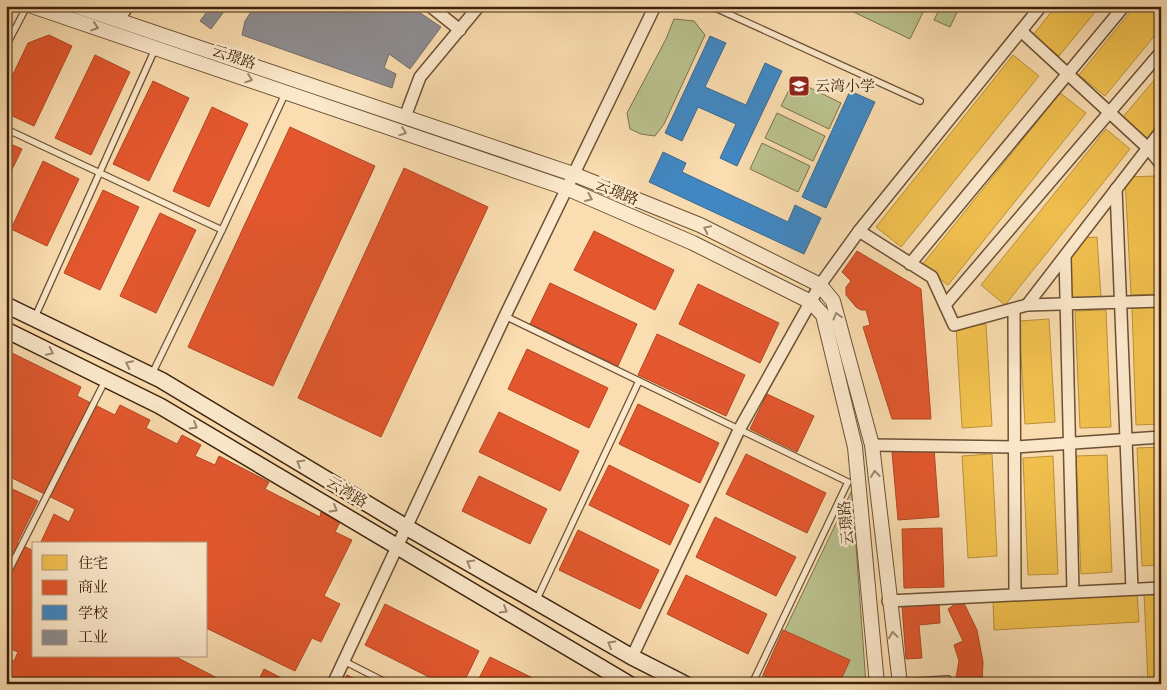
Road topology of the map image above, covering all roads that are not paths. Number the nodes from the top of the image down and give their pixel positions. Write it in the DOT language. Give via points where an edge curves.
graph roads {
  1 [pos="27,6"];
  2 [pos="32,6"];
  3 [pos="76,6"];
  4 [pos="128,6"];
  5 [pos="430,6"];
  6 [pos="479,6"];
  7 [pos="656,6"];
  8 [pos="711,6"];
  9 [pos="1041,6"];
  10 [pos="1124,6"];
  11 [pos="118,20"];
  12 [pos="460,30"];
  13 [pos="1021,30"];
  14 [pos="159,41"];
  15 [pos="6,46"];
  16 [pos="1161,52"];
  17 [pos="1068,74"];
  18 [pos="291,79"];
  19 [pos="286,92"];
  20 [pos="920,101"];
  21 [pos="1109,113"];
  22 [pos="405,117"];
  23 [pos="6,129"];
  24 [pos="1161,131"];
  25 [pos="1148,148"];
  26 [pos="1161,164"];
  27 [pos="99,173"];
  28 [pos="573,174"];
  29 [pos="566,188"];
  30 [pos="1116,189"];
  31 [pos="222,230"];
  32 [pos="859,231"];
  33 [pos="1064,256"];
  34 [pos="910,264"];
  35 [pos="820,286"];
  36 [pos="1161,301"];
  37 [pos="811,302"];
  38 [pos="1121,302"];
  39 [pos="1066,304"];
  40 [pos="6,305"];
  41 [pos="945,305"];
  42 [pos="1027,305"];
  43 [pos="1014,309"];
  44 [pos="505,316"];
  45 [pos="34,319"];
  46 [pos="6,330"];
  47 [pos="152,375"];
  48 [pos="106,379"];
  49 [pos="639,381"];
  50 [pos="739,430"];
  51 [pos="1161,436"];
  52 [pos="1126,439"];
  53 [pos="1069,443"];
  54 [pos="872,445"];
  55 [pos="1015,447"];
  56 [pos="406,528"];
  57 [pos="397,547"];
  58 [pos="6,576"];
  59 [pos="1161,588"];
  60 [pos="1132,589"];
  61 [pos="1072,591"];
  62 [pos="1015,593"];
  63 [pos="536,601"];
  64 [pos="888,601"];
  65 [pos="632,657"];
  66 [pos="344,661"];
  67 [pos="948,679"];
  68 [pos="900,683"];
  69 [pos="333,684"];
  70 [pos="389,684"];
  71 [pos="629,684"];
  72 [pos="685,684"];
  73 [pos="752,684"];
  74 [pos="877,684"];
  1 -- 15 [label="lane"];
  2 -- 14 [label="street, 云璟路, one-way"];
  3 -- 11 [label="street, 云璟路"];
  4 -- 11 [label="street"];
  5 -- 12 [label="street"];
  6 -- 12 [label="street"];
  7 -- 28 [label="street"];
  8 -- 20 [label="lane"];
  9 -- 13 [label="street"];
  10 -- 17 [label="street"];
  11 -- 14 [label="street, 云璟路"];
  12 -- 22 [label="street" via="420,77"];
  13 -- 17 [label="street"];
  13 -- 32 [label="street"];
  14 -- 18 [label="street, 云璟路"];
  14 -- 19 [label="street, 云璟路, one-way"];
  14 -- 27 [label="lane"];
  16 -- 21 [label="street"];
  17 -- 21 [label="street"];
  17 -- 34 [label="street"];
  18 -- 19 [label="lane"];
  18 -- 22 [label="street, 云璟路"];
  19 -- 29 [label="street, 云璟路, one-way"];
  19 -- 31 [label="lane"];
  21 -- 25 [label="street"];
  21 -- 41 [label="street"];
  22 -- 28 [label="street, 云璟路"];
  23 -- 27 [label="lane"];
  24 -- 25 [label="street"];
  25 -- 26 [label="street"];
  25 -- 30 [label="street"];
  27 -- 31 [label="lane"];
  27 -- 45 [label="lane"];
  28 -- 29 [label="street"];
  35 -- 28 [label="street, 云璟路, one-way" via="700,225"];
  29 -- 37 [label="street, 云璟路, one-way" via="693,243"];
  29 -- 44 [label="street"];
  30 -- 33 [label="street"];
  30 -- 38 [label="street"];
  31 -- 47 [label="lane"];
  32 -- 34 [label="street"];
  32 -- 35 [label="street"];
  33 -- 39 [label="street"];
  33 -- 42 [label="street"];
  34 -- 41 [label="street" via="932,277"];
  35 -- 37 [label="street"];
  54 -- 35 [label="street, 云璟路, one-way" via="833,301"];
  36 -- 38 [label="street"];
  37 -- 50 [label="street"];
  37 -- 74 [label="street, 云璟路" via="823,315 855,447"];
  38 -- 39 [label="street"];
  38 -- 52 [label="street"];
  39 -- 42 [label="street"];
  39 -- 53 [label="street"];
  40 -- 45 [label="main road, 云湾路"];
  41 -- 43 [label="street" via="954,324"];
  42 -- 43 [label="street"];
  43 -- 55 [label="street"];
  44 -- 49 [label="lane"];
  44 -- 56 [label="street"];
  47 -- 45 [label="main road, 云湾路, one-way"];
  46 -- 48 [label="main road, 云湾路, one-way"];
  56 -- 47 [label="main road, 云湾路, one-way"];
  48 -- 57 [label="main road, 云湾路, one-way" via="160,406"];
  48 -- 58 [label="lane"];
  49 -- 50 [label="lane"];
  49 -- 63 [label="lane"];
  50 -- 65 [label="street"];
  50 -- 73 [label="lane" via="848,482"];
  51 -- 52 [label="street"];
  52 -- 53 [label="street"];
  52 -- 60 [label="street"];
  53 -- 55 [label="street"];
  53 -- 61 [label="street"];
  54 -- 55 [label="street"];
  64 -- 54 [label="street, 云璟路, one-way"];
  55 -- 62 [label="street"];
  56 -- 57 [label="street"];
  63 -- 56 [label="main road, 云湾路, one-way"];
  57 -- 66 [label="street"];
  57 -- 71 [label="main road, 云湾路, one-way"];
  59 -- 60 [label="street"];
  60 -- 61 [label="street"];
  61 -- 62 [label="street"];
  62 -- 64 [label="street"];
  65 -- 63 [label="main road, 云湾路, one-way"];
  68 -- 64 [label="street, 云璟路, one-way"];
  65 -- 72 [label="main road, 云湾路"];
  66 -- 69 [label="street"];
  66 -- 70 [label="lane"];
  67 -- 68 [label="lane"];
}
